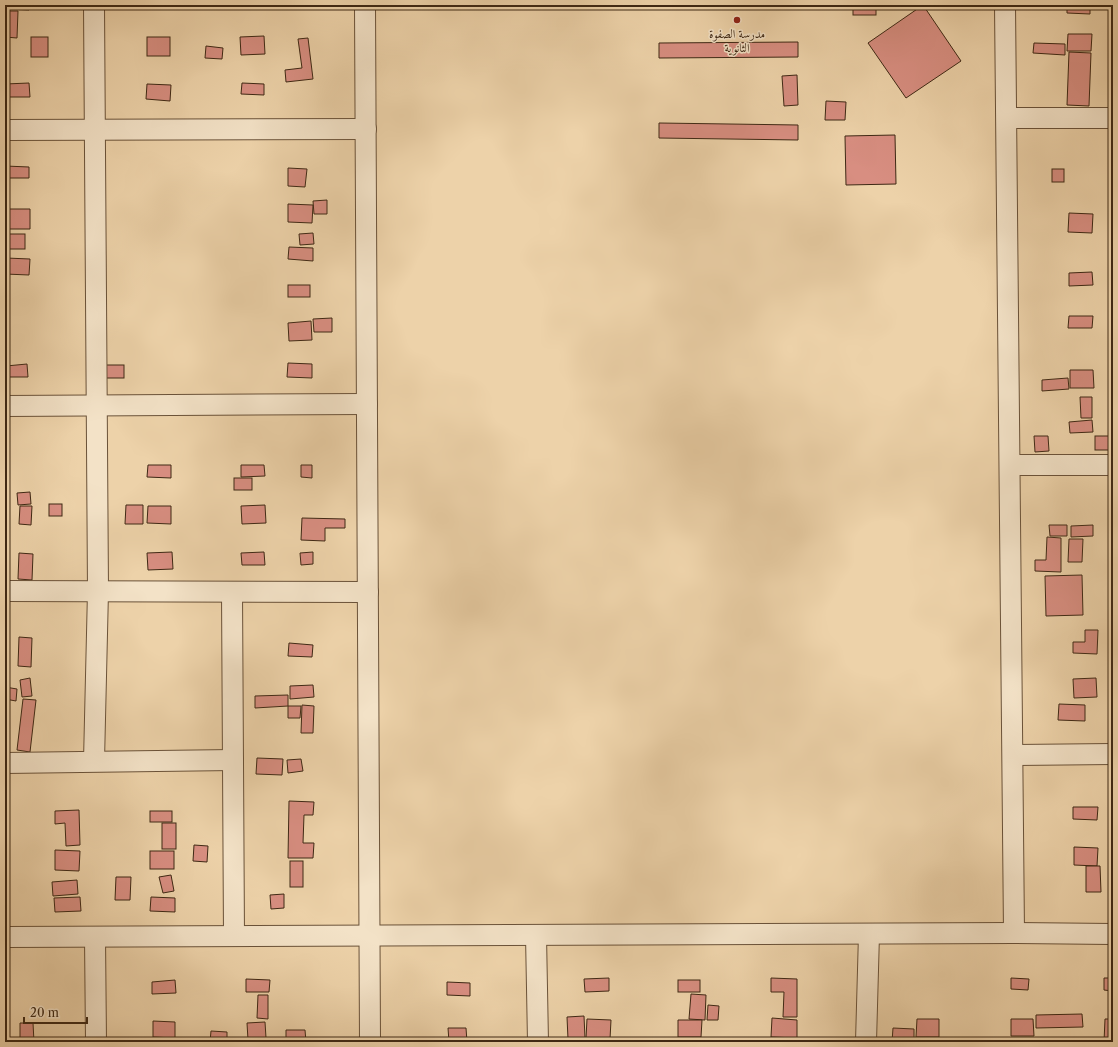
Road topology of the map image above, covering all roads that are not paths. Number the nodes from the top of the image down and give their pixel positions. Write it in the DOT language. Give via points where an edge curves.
graph roads {
  1 [pos="94,5"];
  2 [pos="365,5"];
  3 [pos="1005,5"];
  4 [pos="1006,118"];
  5 [pos="1113,118"];
  6 [pos="366,129"];
  7 [pos="5,130"];
  8 [pos="95,130"];
  9 [pos="367,404"];
  10 [pos="96,405"];
  11 [pos="5,406"];
  12 [pos="1010,465"];
  13 [pos="1113,465"];
  14 [pos="5,591"];
  15 [pos="98,591"];
  16 [pos="232,592"];
  17 [pos="368,592"];
  18 [pos="1113,754"];
  19 [pos="1012,755"];
  20 [pos="233,760"];
  21 [pos="94,761"];
  22 [pos="5,763"];
  23 [pos="1014,933"];
  24 [pos="869,934"];
  25 [pos="1113,934"];
  26 [pos="536,935"];
  27 [pos="234,936"];
  28 [pos="370,936"];
  29 [pos="5,937"];
  30 [pos="95,937"];
  31 [pos="96,1042"];
  32 [pos="370,1042"];
  33 [pos="538,1042"];
  34 [pos="866,1042"];
  1 -- 8 [label="street"];
  2 -- 6 [label="street"];
  3 -- 4 [label="street"];
  4 -- 5 [label="street"];
  4 -- 12 [label="street"];
  6 -- 8 [label="street"];
  6 -- 9 [label="street"];
  7 -- 8 [label="street"];
  8 -- 10 [label="street"];
  9 -- 10 [label="street"];
  9 -- 17 [label="street"];
  10 -- 11 [label="street"];
  10 -- 15 [label="street"];
  12 -- 13 [label="street"];
  12 -- 19 [label="street"];
  14 -- 15 [label="street"];
  15 -- 16 [label="street"];
  15 -- 21 [label="street"];
  16 -- 17 [label="street"];
  16 -- 20 [label="street"];
  17 -- 28 [label="street"];
  18 -- 19 [label="street"];
  19 -- 23 [label="street"];
  20 -- 21 [label="street"];
  20 -- 27 [label="street"];
  21 -- 22 [label="street"];
  23 -- 24 [label="street"];
  23 -- 25 [label="street"];
  24 -- 26 [label="street"];
  24 -- 34 [label="street"];
  26 -- 28 [label="street"];
  26 -- 33 [label="street"];
  27 -- 28 [label="street"];
  27 -- 30 [label="street"];
  28 -- 32 [label="street"];
  29 -- 30 [label="street"];
  30 -- 31 [label="street"];
}
